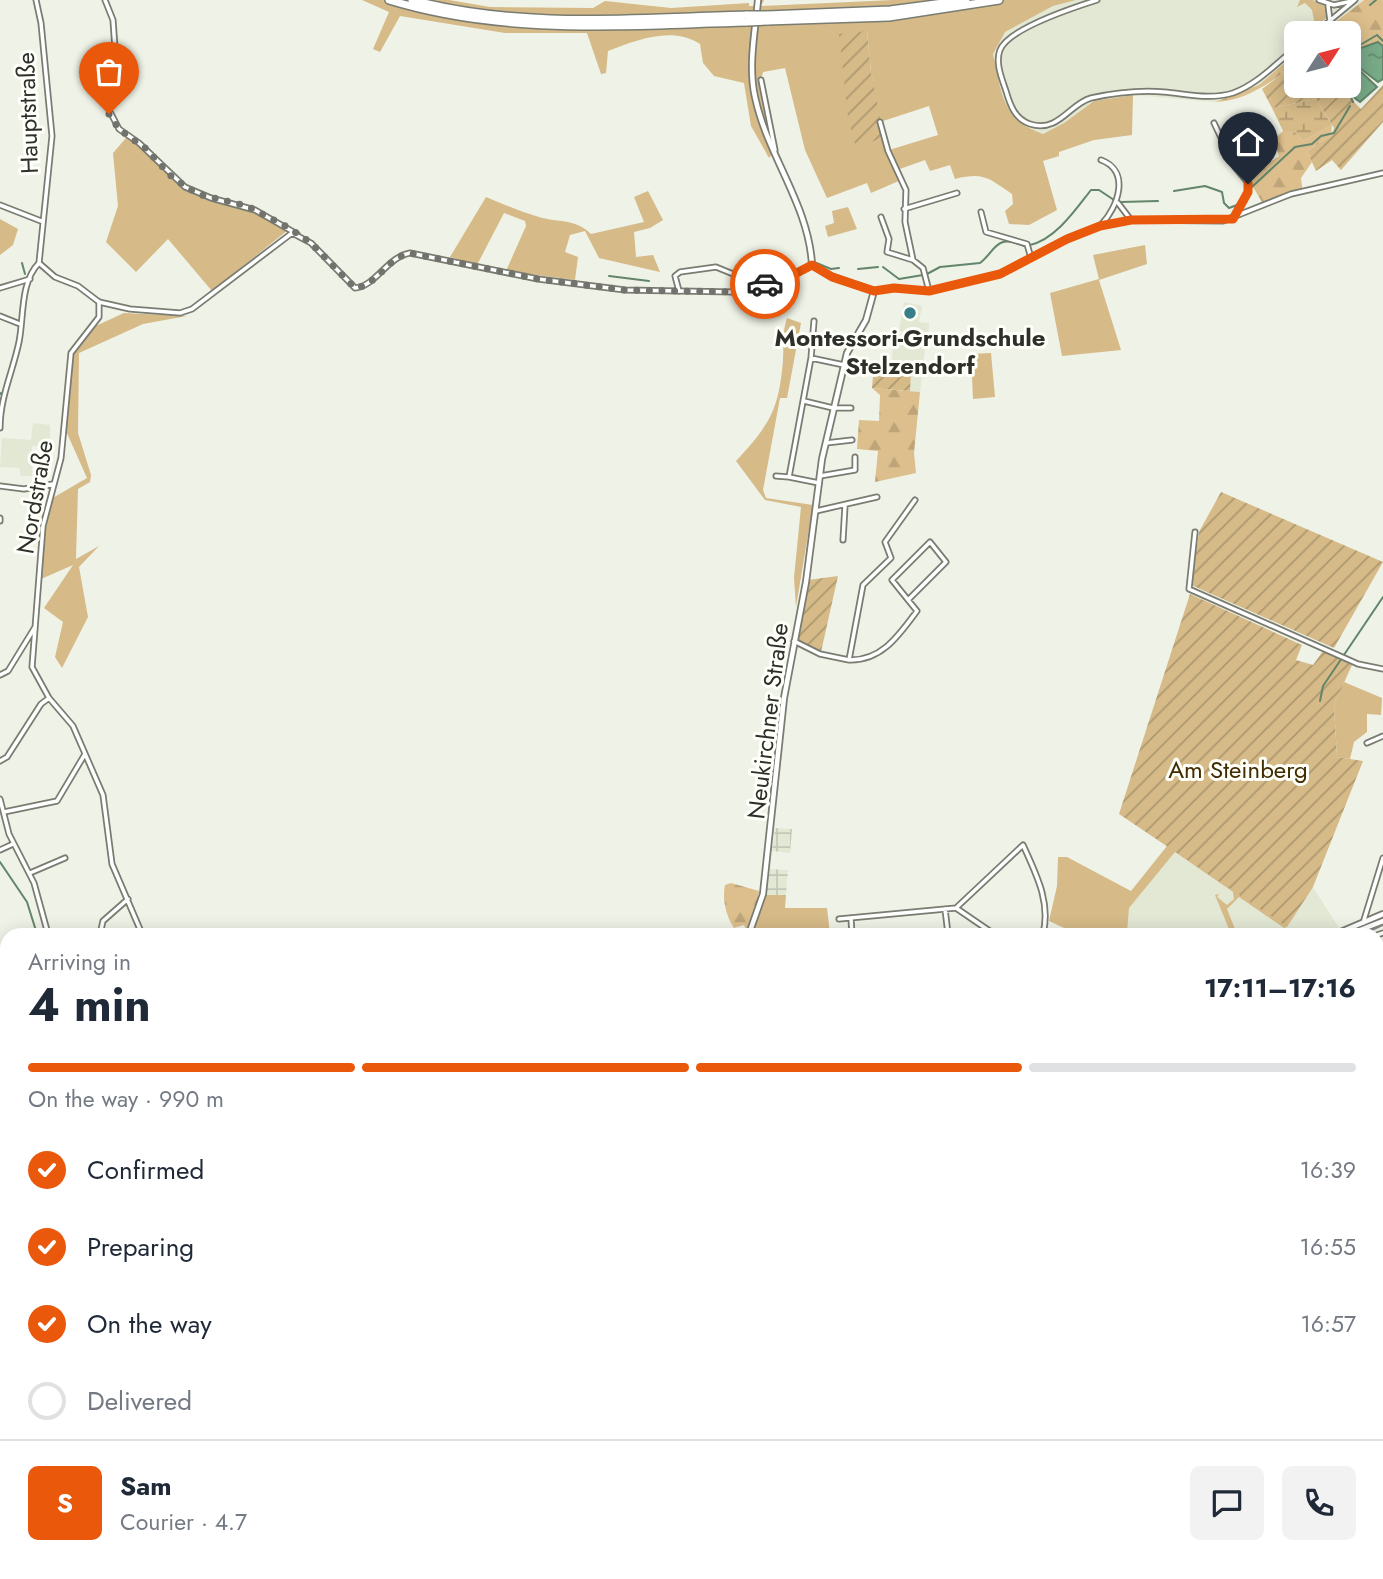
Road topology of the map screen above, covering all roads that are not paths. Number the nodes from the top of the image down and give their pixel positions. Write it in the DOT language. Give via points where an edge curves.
graph roads {
  1 [pos="36,0"];
  2 [pos="105,0"];
  3 [pos="389,0"];
  4 [pos="412,0"];
  5 [pos="758,0"];
  6 [pos="966,0"];
  7 [pos="999,0"];
  8 [pos="1097,0"];
  9 [pos="1319,0"];
  10 [pos="1354,0"];
  11 [pos="1326,4"];
  12 [pos="767,18"];
  13 [pos="1330,21"];
  14 [pos="592,22"];
  15 [pos="1284,58"];
  16 [pos="761,80"];
  17 [pos="880,122"];
  18 [pos="1214,123"];
  19 [pos="775,150"];
  20 [pos="1101,159"];
  21 [pos="1383,173"];
  22 [pos="957,193"];
  23 [pos="1118,203"];
  24 [pos="0,205"];
  25 [pos="904,209"];
  26 [pos="981,212"];
  27 [pos="881,217"];
  28 [pos="1233,219"];
  29 [pos="1131,220"];
  30 [pos="41,221"];
  31 [pos="1100,226"];
  32 [pos="297,234"];
  33 [pos="1031,258"];
  34 [pos="913,260"];
  35 [pos="39,262"];
  36 [pos="812,265"];
  37 [pos="30,279"];
  38 [pos="760,285"];
  39 [pos="0,288"];
  40 [pos="679,290"];
  41 [pos="874,291"];
  42 [pos="929,291"];
  43 [pos="99,302"];
  44 [pos="0,316"];
  45 [pos="814,321"];
  46 [pos="20,324"];
  47 [pos="811,358"];
  48 [pos="844,365"];
  49 [pos="804,401"];
  50 [pos="833,408"];
  51 [pos="851,408"];
  52 [pos="0,428"];
  53 [pos="852,440"];
  54 [pos="825,443"];
  55 [pos="855,457"];
  56 [pos="855,470"];
  57 [pos="776,476"];
  58 [pos="820,476"];
  59 [pos="855,476"];
  60 [pos="789,477"];
  61 [pos="819,483"];
  62 [pos="54,484"];
  63 [pos="0,486"];
  64 [pos="877,497"];
  65 [pos="915,500"];
  66 [pos="845,506"];
  67 [pos="816,511"];
  68 [pos="1195,532"];
  69 [pos="843,540"];
  70 [pos="908,600"];
  71 [pos="36,625"];
  72 [pos="794,641"];
  73 [pos="849,660"];
  74 [pos="1383,669"];
  75 [pos="0,675"];
  76 [pos="49,698"];
  77 [pos="1383,737"];
  78 [pos="1367,743"];
  79 [pos="85,754"];
  80 [pos="0,761"];
  81 [pos="0,800"];
  82 [pos="4,812"];
  83 [pos="13,844"];
  84 [pos="0,850"];
  85 [pos="1383,858"];
  86 [pos="65,859"];
  87 [pos="30,873"];
  88 [pos="128,899"];
  89 [pos="956,908"];
  90 [pos="945,909"];
  91 [pos="1383,914"];
  92 [pos="839,919"];
  93 [pos="851,919"];
  94 [pos="1383,921"];
  95 [pos="1363,923"];
  96 [pos="46,928"];
  97 [pos="101,928"];
  98 [pos="140,928"];
  99 [pos="751,928"];
  100 [pos="852,928"];
  101 [pos="947,928"];
  102 [pos="985,928"];
  103 [pos="1045,928"];
  104 [pos="1351,928"];
  105 [pos="1365,928"];
  1 -- 30 [label="street, Hauptstraße" via="52,136"];
  2 -- 32 [label="street" via="113,20 116,63 105,102 119,129 185,187 255,210"];
  3 -- 14 [label="highway" via="485,22"];
  4 -- 14 [label="highway" via="508,17"];
  5 -- 19 [label="main road" via="752,67 755,98"];
  6 -- 12 [label="highway"];
  7 -- 12 [label="highway" via="889,17"];
  8 -- 15 [label="street" via="1051,15 1013,35 1003,46 999,68 1010,105 1027,123 1059,120 1091,98 1141,91 1201,97 1231,93 1255,82"];
  9 -- 11 [label="street"];
  10 -- 11 [label="street"];
  10 -- 13 [label="street"];
  11 -- 13 [label="street"];
  12 -- 14 [label="highway, bridge"];
  16 -- 19 [label="street"];
  17 -- 25 [label="street" via="906,190"];
  18 -- 28 [label="street" via="1248,184"];
  19 -- 36 [label="main road" via="810,238"];
  20 -- 23 [label="street" via="1113,167"];
  21 -- 28 [label="street" via="1291,194"];
  22 -- 25 [label="street"];
  23 -- 29 [label="street"];
  23 -- 31 [label="street"];
  24 -- 30 [label="street"];
  25 -- 34 [label="street"];
  26 -- 33 [label="street" via="986,232 1027,244"];
  27 -- 34 [label="street" via="889,239 887,252"];
  28 -- 29 [label="street"];
  29 -- 31 [label="street"];
  30 -- 35 [label="street, Hauptstraße"];
  31 -- 33 [label="street"];
  32 -- 40 [label="street" via="355,288 396,257 410,253 538,279"];
  32 -- 43 [label="street" via="286,235 185,312"];
  33 -- 42 [label="street" via="1000,274"];
  34 -- 42 [label="street" via="922,268"];
  35 -- 37 [label="street, Hauptstraße"];
  35 -- 43 [label="street" via="55,277 78,286"];
  36 -- 38 [label="street"];
  36 -- 41 [label="main road"];
  37 -- 39 [label="street"];
  37 -- 46 [label="street, Hauptstraße"];
  38 -- 40 [label="street" via="734,292"];
  38 -- 40 [label="street" via="716,267 680,272 675,276"];
  41 -- 42 [label="street"];
  41 -- 48 [label="main road, Neukirchner Straße"];
  43 -- 62 [label="street, Nordstraße" via="99,317 71,353 63,444"];
  44 -- 46 [label="street"];
  45 -- 47 [label="street"];
  46 -- 52 [label="street, Hauptstraße"];
  47 -- 48 [label="street"];
  47 -- 49 [label="street"];
  48 -- 50 [label="main road, Neukirchner Straße"];
  49 -- 50 [label="street"];
  49 -- 60 [label="street"];
  50 -- 51 [label="street"];
  50 -- 54 [label="main road, Neukirchner Straße"];
  53 -- 54 [label="street"];
  54 -- 58 [label="main road, Neukirchner Straße"];
  55 -- 56 [label="street"];
  56 -- 58 [label="street"];
  56 -- 59 [label="street"];
  57 -- 60 [label="street"];
  58 -- 61 [label="main road, Neukirchner Straße"];
  60 -- 61 [label="street"];
  61 -- 67 [label="main road, Neukirchner Straße"];
  62 -- 63 [label="street" via="24,489"];
  62 -- 71 [label="street, Nordstraße" via="43,526"];
  64 -- 66 [label="street"];
  65 -- 73 [label="street" via="885,542 891,558 863,585"];
  66 -- 67 [label="street"];
  66 -- 69 [label="street"];
  67 -- 72 [label="main road, Neukirchner Straße"];
  68 -- 74 [label="street" via="1189,589 1342,657"];
  70 -- 70 [label="street" via="946,562 930,542 892,580"];
  70 -- 73 [label="street" via="917,611 892,642 874,656"];
  71 -- 75 [label="street" via="8,671"];
  71 -- 76 [label="street, Nordstraße" via="32,667"];
  72 -- 73 [label="street" via="820,654"];
  72 -- 99 [label="main road, Neukirchner Straße" via="763,894"];
  76 -- 79 [label="street, Nordstraße" via="73,726"];
  76 -- 80 [label="street"];
  77 -- 78 [label="street"];
  79 -- 82 [label="street" via="57,801"];
  79 -- 88 [label="street, Nordstraße" via="103,795 112,864"];
  81 -- 82 [label="street"];
  82 -- 83 [label="street"];
  83 -- 84 [label="street"];
  83 -- 87 [label="street"];
  85 -- 95 [label="street"];
  86 -- 87 [label="street"];
  87 -- 96 [label="street"];
  88 -- 97 [label="street" via="103,921"];
  88 -- 98 [label="street, Nordstraße"];
  89 -- 90 [label="street"];
  89 -- 102 [label="street"];
  89 -- 103 [label="street" via="1024,845 1042,888"];
  90 -- 93 [label="street"];
  90 -- 101 [label="street"];
  91 -- 95 [label="main road"];
  92 -- 93 [label="street"];
  93 -- 100 [label="street"];
  94 -- 105 [label="main road"];
  95 -- 104 [label="main road"];
}
